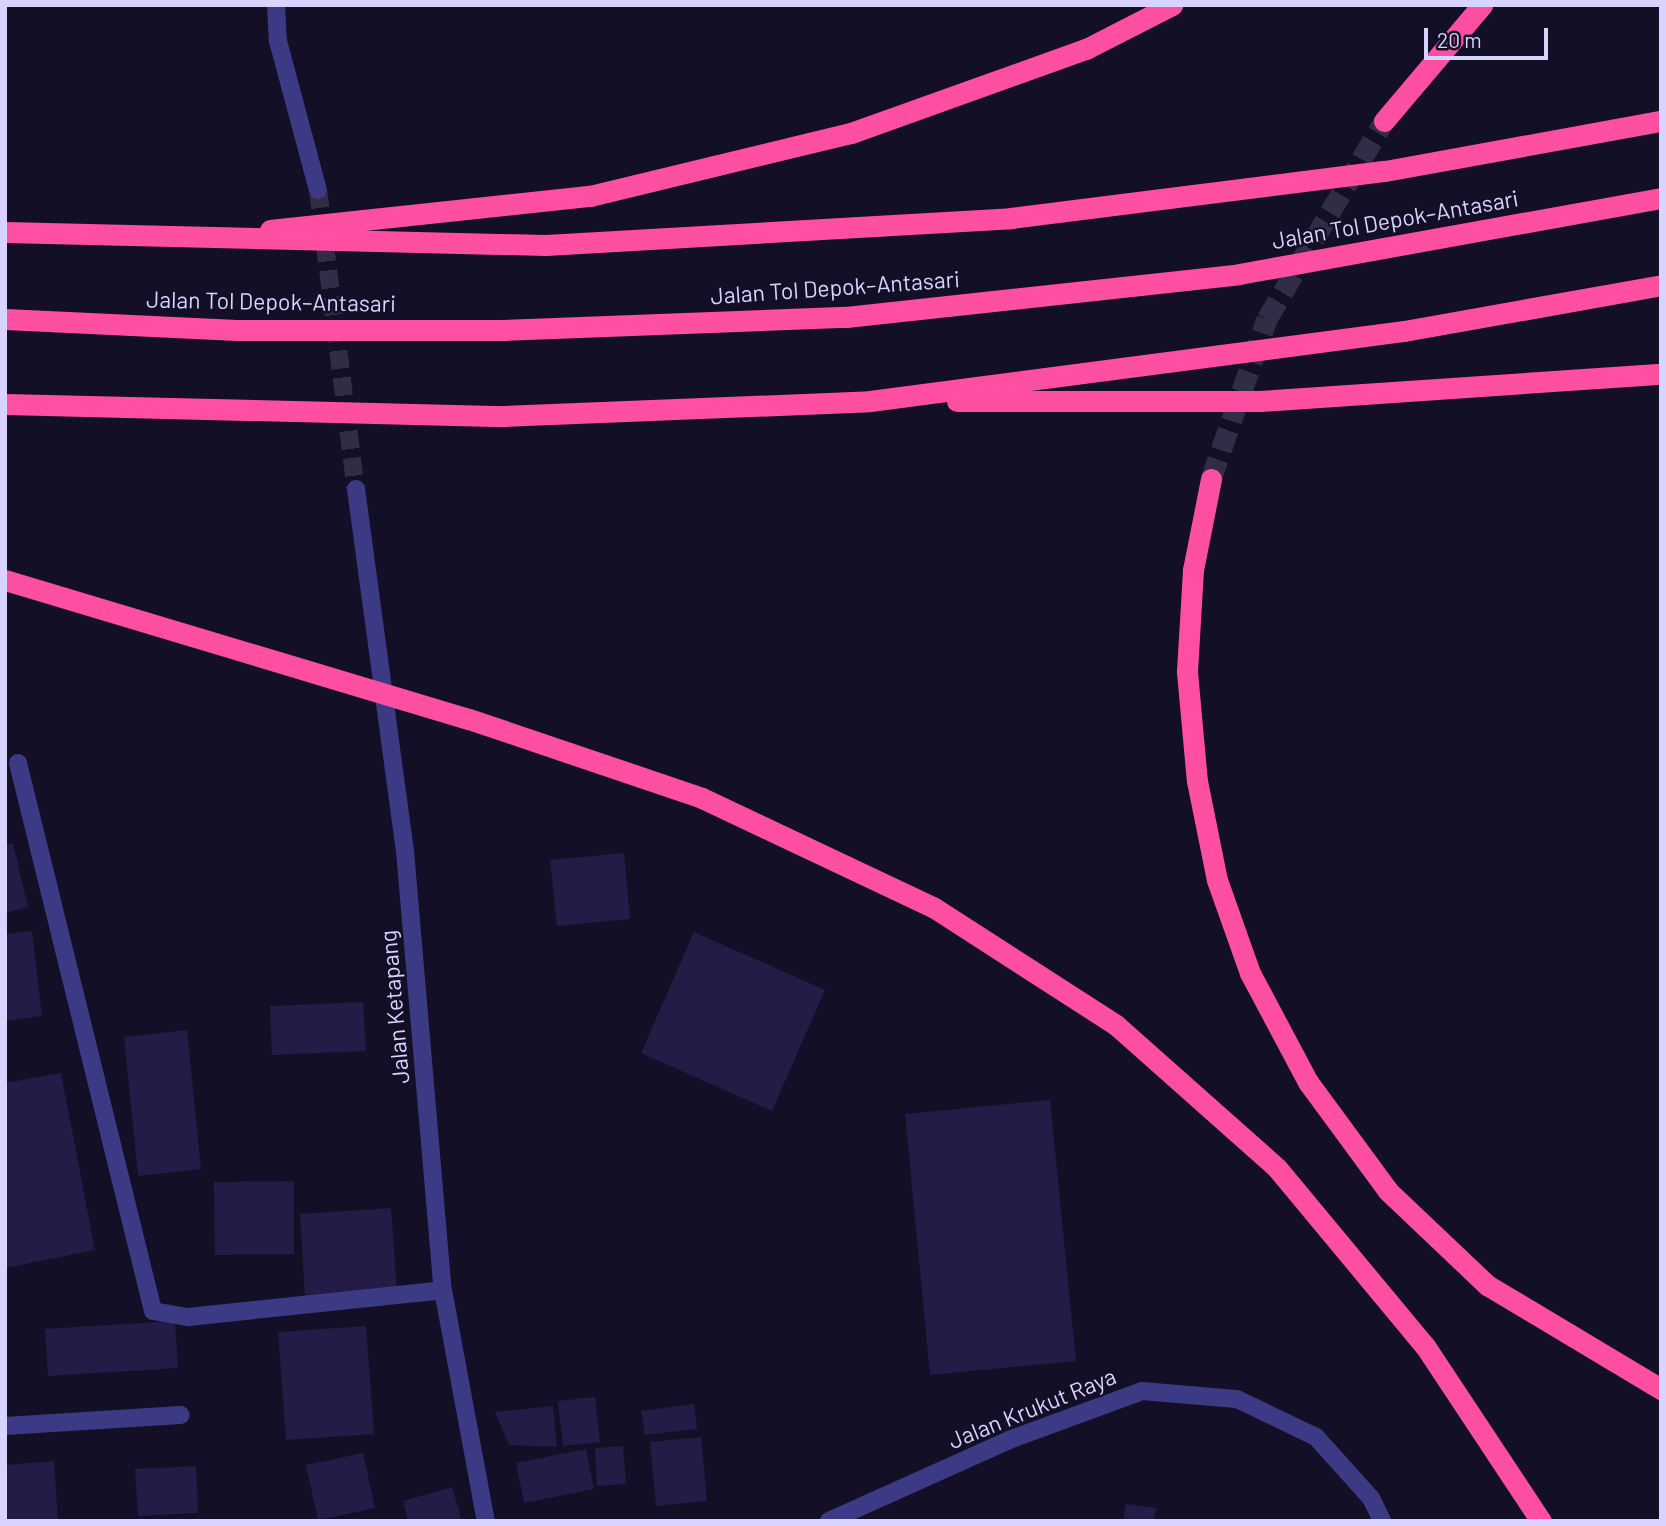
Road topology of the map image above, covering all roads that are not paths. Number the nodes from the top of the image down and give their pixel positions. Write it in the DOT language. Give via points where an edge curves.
graph roads {
  1 [pos="276,5"];
  2 [pos="1172,5"];
  3 [pos="1482,5"];
  4 [pos="1384,121"];
  5 [pos="1661,121"];
  6 [pos="318,190"];
  7 [pos="1661,198"];
  8 [pos="5,232"];
  9 [pos="178,240"];
  10 [pos="1661,285"];
  11 [pos="5,319"];
  12 [pos="1661,374"];
  13 [pos="870,401"];
  14 [pos="5,404"];
  15 [pos="1211,479"];
  16 [pos="356,489"];
  17 [pos="5,580"];
  18 [pos="18,763"];
  19 [pos="443,1290"];
  20 [pos="1661,1389"];
  21 [pos="181,1415"];
  22 [pos="5,1426"];
  23 [pos="486,1521"];
  24 [pos="829,1521"];
  25 [pos="1381,1521"];
  26 [pos="1541,1521"];
  1 -- 6 [label="street" via="278,41"];
  2 -- 9 [label="highway" via="1086,50 851,133 590,196"];
  3 -- 4 [label="highway"];
  5 -- 9 [label="highway" via="1385,171 1011,218 546,245"];
  7 -- 11 [label="highway, Jalan Tol Depok–Antasari" via="1239,274 846,317 502,330 237,330"];
  8 -- 9 [label="highway"];
  10 -- 13 [label="highway" via="1404,331"];
  12 -- 13 [label="highway" via="1260,401"];
  13 -- 14 [label="highway" via="504,416"];
  15 -- 20 [label="highway" via="1193,570 1187,671 1197,781 1217,880 1250,973 1308,1082 1388,1191 1487,1285"];
  16 -- 19 [label="street, Jalan Ketapang" via="405,850"];
  17 -- 26 [label="highway" via="469,719 702,798 933,907 1116,1025 1277,1168 1425,1346"];
  18 -- 19 [label="street" via="153,1311 188,1317"];
  19 -- 23 [label="street, Jalan Ketapang"];
  21 -- 22 [label="street"];
  24 -- 25 [label="street, Jalan Krukut Raya" via="1009,1440 1142,1391 1237,1399 1316,1437 1371,1498"];
}
